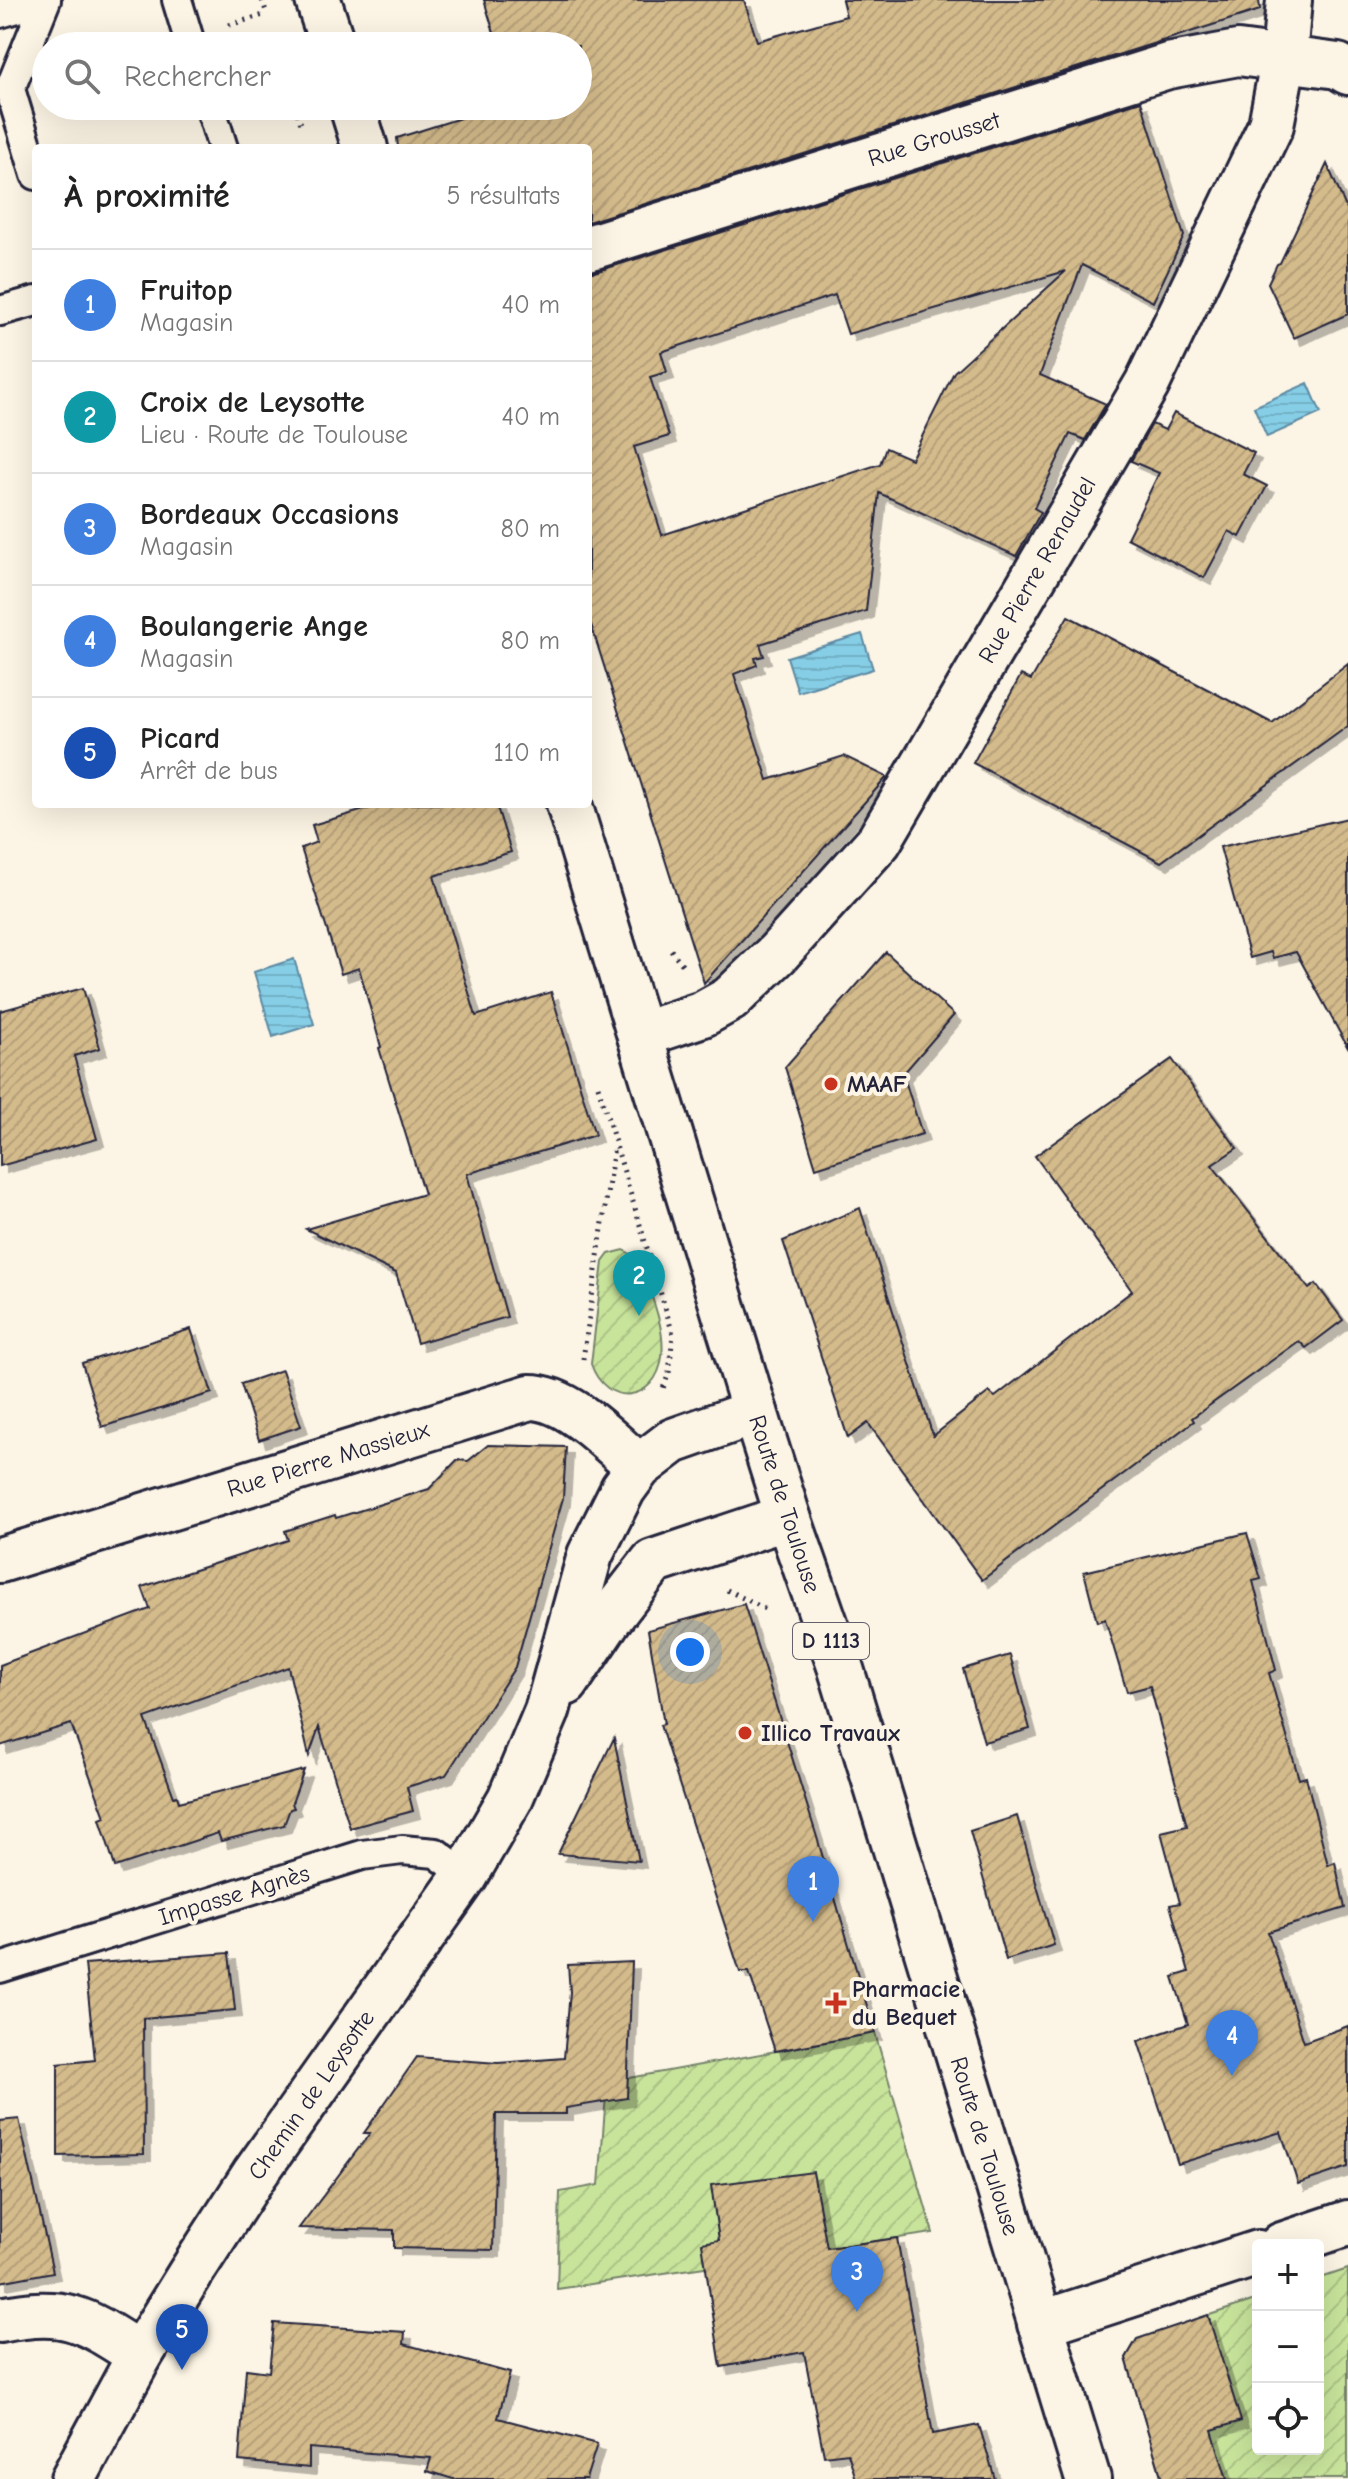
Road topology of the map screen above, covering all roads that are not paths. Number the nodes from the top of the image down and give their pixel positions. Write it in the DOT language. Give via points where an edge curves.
graph roads {
  1 [pos="46,0"];
  2 [pos="177,0"];
  3 [pos="318,0"];
  4 [pos="1289,0"];
  5 [pos="0,13"];
  6 [pos="33,32"];
  7 [pos="187,32"];
  8 [pos="328,32"];
  9 [pos="32,35"];
  10 [pos="1284,57"];
  11 [pos="1348,72"];
  12 [pos="214,120"];
  13 [pos="356,120"];
  14 [pos="222,144"];
  15 [pos="364,144"];
  16 [pos="32,162"];
  17 [pos="592,247"];
  18 [pos="32,302"];
  19 [pos="0,311"];
  20 [pos="570,808"];
  21 [pos="640,1035"];
  22 [pos="755,1412"];
  23 [pos="639,1467"];
  24 [pos="612,1513"];
  25 [pos="788,1517"];
  26 [pos="0,1560"];
  27 [pos="653,1562"];
  28 [pos="547,1711"];
  29 [pos="466,1875"];
  30 [pos="0,1968"];
  31 [pos="1348,2223"];
  32 [pos="1300,2239"];
  33 [pos="1252,2255"];
  34 [pos="0,2320"];
  35 [pos="1040,2324"];
  36 [pos="140,2355"];
  37 [pos="73,2479"];
  38 [pos="1088,2479"];
  1 -- 5 [label="lane"];
  1 -- 6 [label="lane"];
  2 -- 7 [label="lane"];
  3 -- 8 [label="street"];
  4 -- 10 [label="street, Rue Pierre Renaudel"];
  9 -- 16 [label="lane" via="10,89"];
  10 -- 11 [label="street, Rue Grousset"];
  10 -- 17 [label="street, Rue Grousset" via="1238,53 1168,66"];
  10 -- 21 [label="street, Rue Pierre Renaudel" via="1271,125 1147,384 879,841 770,963 730,999"];
  12 -- 14 [label="lane"];
  13 -- 15 [label="street"];
  18 -- 19 [label="lane"];
  20 -- 21 [label="street, Route de Toulouse / D 1113"];
  21 -- 22 [label="street, Route de Toulouse / D 1113"];
  22 -- 23 [label="street, Chemin de Leysotte" via="673,1441"];
  22 -- 25 [label="street, Route de Toulouse / D 1113"];
  23 -- 24 [label="street, Chemin de Leysotte"];
  23 -- 26 [label="street, Rue Pierre Massieux" via="556,1401 530,1397"];
  24 -- 27 [label="street" via="620,1539"];
  24 -- 28 [label="street, Chemin de Leysotte" via="590,1555"];
  25 -- 27 [label="street"];
  25 -- 35 [label="street, Route de Toulouse / D 1113" via="840,1666"];
  27 -- 28 [label="street, Chemin de Leysotte"];
  28 -- 29 [label="street, Chemin de Leysotte" via="510,1799"];
  29 -- 30 [label="lane, Impasse Agnès" via="436,1853 362,1855"];
  29 -- 36 [label="street, Chemin de Leysotte" via="254,2175"];
  31 -- 32 [label="street"];
  33 -- 35 [label="street"];
  34 -- 36 [label="street" via="34,2313 73,2318"];
  35 -- 38 [label="street, Route de Toulouse / D 1113"];
  36 -- 37 [label="street, Chemin de Leysotte"];
}
